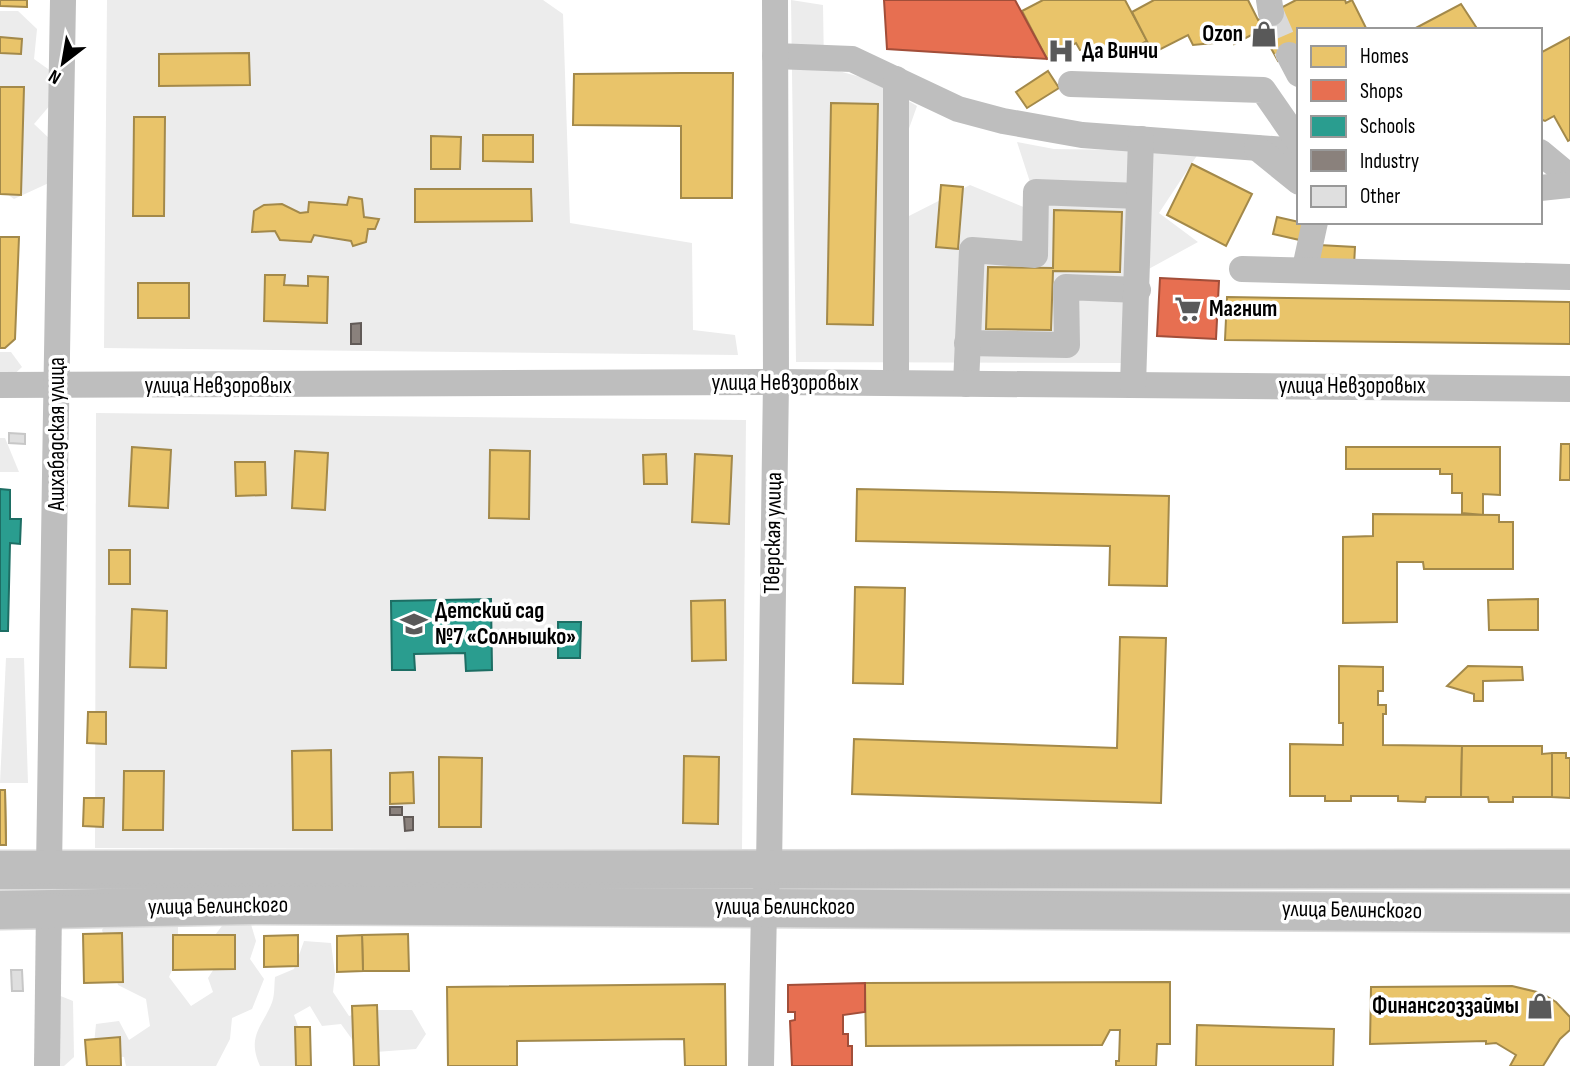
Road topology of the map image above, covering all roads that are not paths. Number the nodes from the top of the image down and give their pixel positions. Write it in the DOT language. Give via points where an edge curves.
graph roads {
  1 [pos="63,0"];
  2 [pos="775,0"];
  3 [pos="775,56"];
  4 [pos="896,79"];
  5 [pos="1071,84"];
  6 [pos="1141,139"];
  7 [pos="1297,139"];
  8 [pos="1257,148"];
  9 [pos="1297,152"];
  10 [pos="1542,154"];
  11 [pos="1570,177"];
  12 [pos="1297,180"];
  13 [pos="1570,185"];
  14 [pos="1542,188"];
  15 [pos="1139,196"];
  16 [pos="1315,224"];
  17 [pos="1305,268"];
  18 [pos="1242,269"];
  19 [pos="1570,276"];
  20 [pos="1138,290"];
  21 [pos="967,343"];
  22 [pos="776,382"];
  23 [pos="896,383"];
  24 [pos="965,384"];
  25 [pos="0,385"];
  26 [pos="1133,385"];
  27 [pos="58,387"];
  28 [pos="1570,389"];
  29 [pos="769,868"];
  30 [pos="49,869"];
  31 [pos="1570,869"];
  32 [pos="0,870"];
  33 [pos="764,907"];
  34 [pos="49,909"];
  35 [pos="0,910"];
  36 [pos="1570,912"];
  37 [pos="47,1066"];
  38 [pos="761,1066"];
  1 -- 27 [label="street, Ашхабадская улица"];
  2 -- 3 [label="street, Тверская улица"];
  3 -- 4 [label="street" via="852,59"];
  3 -- 22 [label="street, Тверская улица"];
  4 -- 6 [label="street" via="958,108 1003,121 1082,135"];
  4 -- 23 [label="street"];
  5 -- 7 [label="street" via="1263,90"];
  6 -- 8 [label="street"];
  6 -- 15 [label="street"];
  8 -- 9 [label="street"];
  8 -- 12 [label="street"];
  10 -- 11 [label="street"];
  13 -- 14 [label="street"];
  15 -- 20 [label="street"];
  15 -- 21 [label="street" via="1036,192 1035,255 972,250"];
  16 -- 17 [label="street"];
  17 -- 18 [label="street"];
  17 -- 19 [label="street"];
  20 -- 21 [label="street" via="1066,287 1067,345"];
  20 -- 26 [label="street"];
  21 -- 24 [label="street"];
  22 -- 23 [label="street, улица Невзоровых"];
  22 -- 27 [label="street, улица Невзоровых"];
  22 -- 29 [label="street, Тверская улица"];
  23 -- 24 [label="street, улица Невзоровых"];
  24 -- 26 [label="street, улица Невзоровых"];
  25 -- 27 [label="street, улица Невзоровых"];
  26 -- 28 [label="street, улица Невзоровых"];
  27 -- 30 [label="street, Ашхабадская улица"];
  29 -- 30 [label="main road, улица Белинского"];
  29 -- 31 [label="main road, улица Белинского"];
  29 -- 33 [label="street, Тверская улица"];
  30 -- 32 [label="main road, улица Белинского"];
  33 -- 34 [label="main road, улица Белинского"];
  33 -- 36 [label="main road, улица Белинского"];
  33 -- 38 [label="street, Тверская улица"];
  34 -- 35 [label="main road, улица Белинского"];
  34 -- 37 [label="street"];
}
